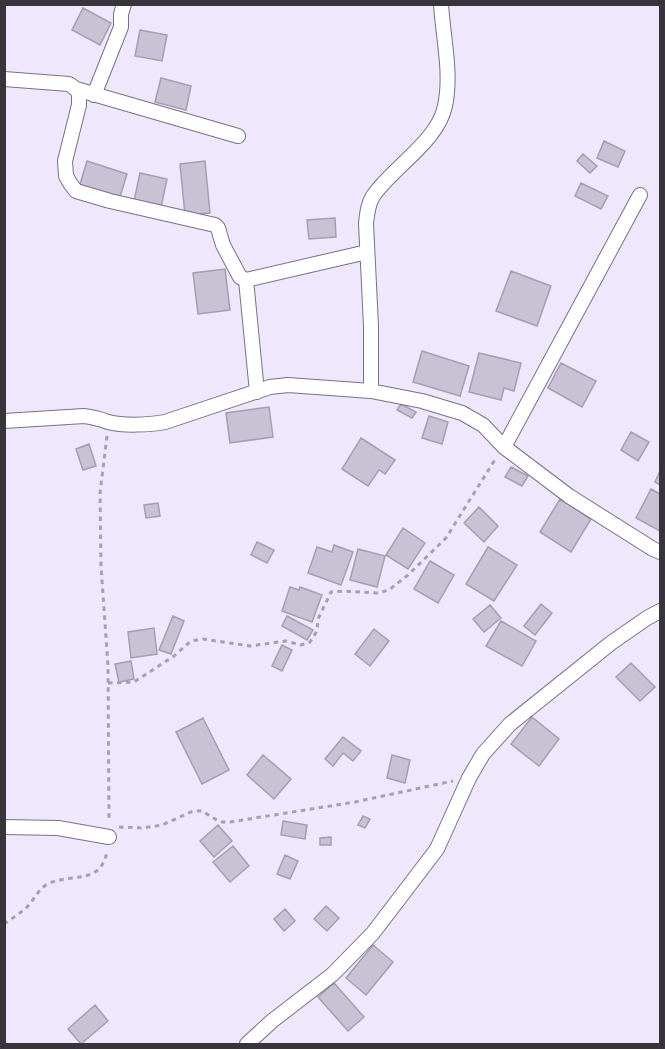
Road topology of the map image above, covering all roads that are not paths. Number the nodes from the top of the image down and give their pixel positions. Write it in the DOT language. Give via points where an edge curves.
graph roads {
  1 [pos="124,4"];
  2 [pos="441,4"];
  3 [pos="4,79"];
  4 [pos="76,89"];
  5 [pos="94,94"];
  6 [pos="238,136"];
  7 [pos="640,195"];
  8 [pos="367,252"];
  9 [pos="246,280"];
  10 [pos="371,391"];
  11 [pos="257,392"];
  12 [pos="4,421"];
  13 [pos="504,447"];
  14 [pos="660,552"];
  15 [pos="660,611"];
  16 [pos="4,827"];
  17 [pos="109,837"];
  18 [pos="247,1044"];
  1 -- 5 [label="street" via="121,27"];
  2 -- 8 [label="street" via="445,108 434,131 372,198 366,223"];
  3 -- 4 [label="street" via="69,84"];
  4 -- 5 [label="street"];
  4 -- 9 [label="street" via="79,105 65,161 66,176 76,191 215,225 240,277"];
  5 -- 6 [label="street"];
  7 -- 13 [label="street"];
  8 -- 9 [label="street"];
  8 -- 10 [label="street"];
  9 -- 11 [label="street"];
  10 -- 11 [label="street" via="288,385"];
  10 -- 13 [label="street" via="462,413 483,425"];
  11 -- 12 [label="street" via="151,425 84,416"];
  13 -- 14 [label="street" via="569,496"];
  15 -- 18 [label="street" via="611,643 510,724 483,754 437,849 373,933 333,974"];
  16 -- 17 [label="street" via="58,828"];
}
